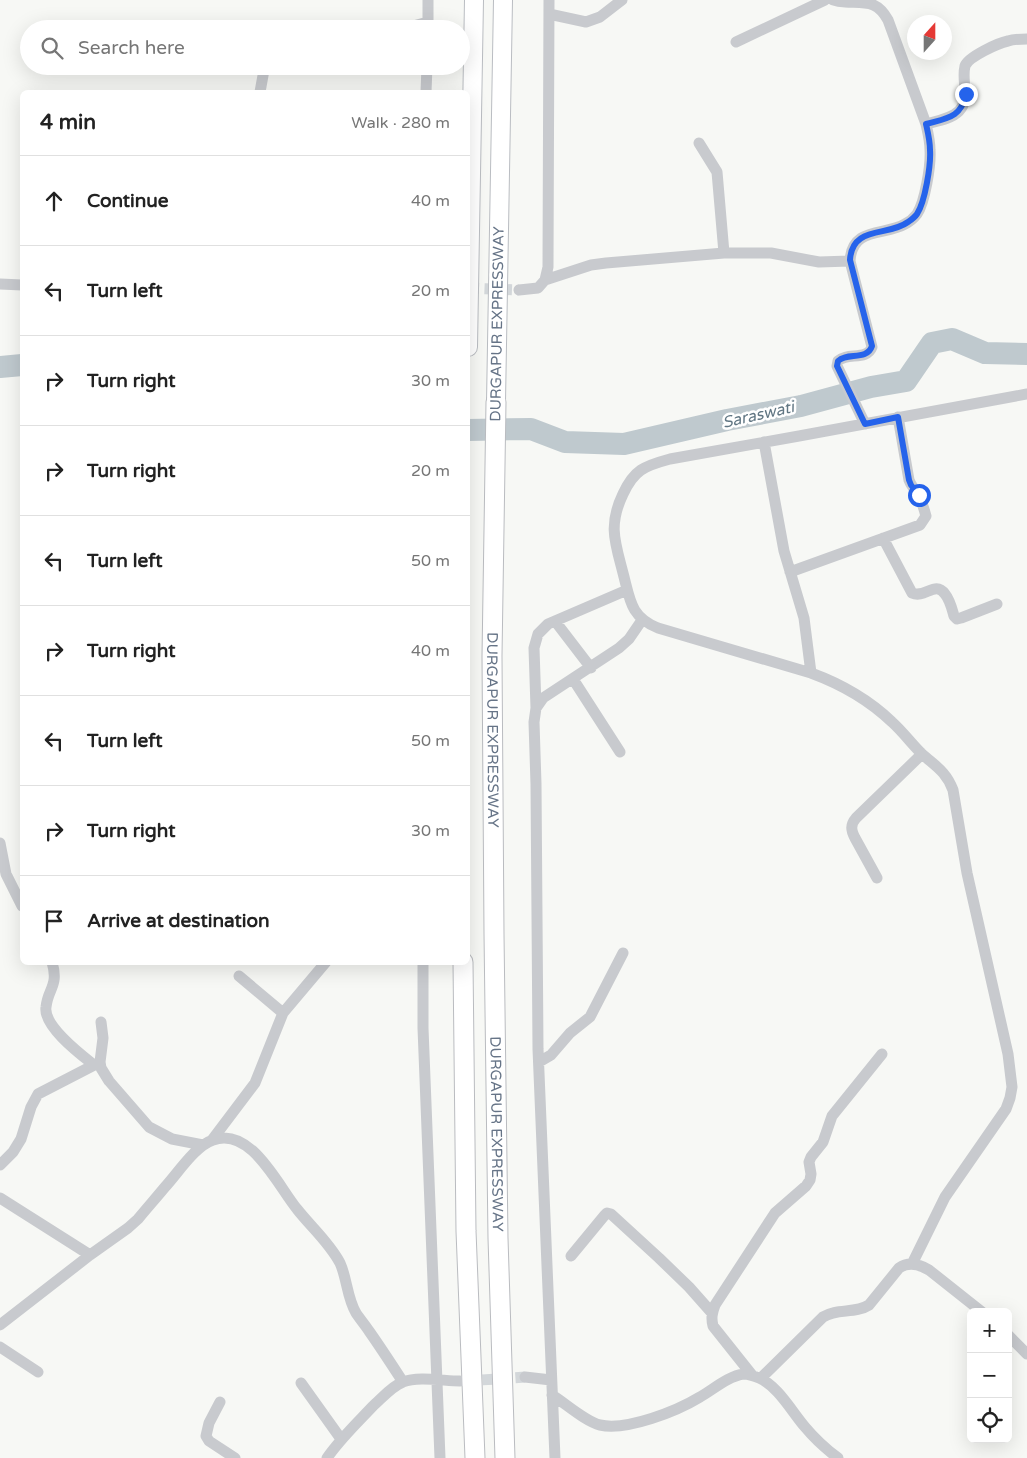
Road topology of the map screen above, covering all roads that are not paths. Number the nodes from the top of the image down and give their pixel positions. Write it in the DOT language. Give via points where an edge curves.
graph roads {
  1 [pos="428,0"];
  2 [pos="474,0"];
  3 [pos="503,0"];
  4 [pos="548,0"];
  5 [pos="622,0"];
  6 [pos="825,0"];
  7 [pos="834,0"];
  8 [pos="548,14"];
  9 [pos="428,20"];
  10 [pos="1027,39"];
  11 [pos="736,42"];
  12 [pos="263,75"];
  13 [pos="427,75"];
  14 [pos="260,90"];
  15 [pos="426,90"];
  16 [pos="926,124"];
  17 [pos="698,143"];
  18 [pos="470,231"];
  19 [pos="724,252"];
  20 [pos="850,260"];
  21 [pos="545,280"];
  22 [pos="0,284"];
  23 [pos="20,285"];
  24 [pos="519,290"];
  25 [pos="1027,394"];
  26 [pos="496,402"];
  27 [pos="898,417"];
  28 [pos="863,421"];
  29 [pos="764,442"];
  30 [pos="883,538"];
  31 [pos="790,572"];
  32 [pos="627,590"];
  33 [pos="997,604"];
  34 [pos="642,620"];
  35 [pos="555,621"];
  36 [pos="590,668"];
  37 [pos="811,672"];
  38 [pos="573,680"];
  39 [pos="536,708"];
  40 [pos="620,752"];
  41 [pos="922,754"];
  42 [pos="0,843"];
  43 [pos="877,878"];
  44 [pos="20,902"];
  45 [pos="623,953"];
  46 [pos="53,965"];
  47 [pos="323,965"];
  48 [pos="422,965"];
  49 [pos="463,965"];
  50 [pos="239,976"];
  51 [pos="283,1013"];
  52 [pos="101,1022"];
  53 [pos="882,1054"];
  54 [pos="538,1062"];
  55 [pos="97,1063"];
  56 [pos="207,1143"];
  57 [pos="0,1166"];
  58 [pos="0,1198"];
  59 [pos="90,1255"];
  60 [pos="572,1256"];
  61 [pos="912,1264"];
  62 [pos="977,1308"];
  63 [pos="712,1313"];
  64 [pos="0,1326"];
  65 [pos="1012,1339"];
  66 [pos="0,1347"];
  67 [pos="1027,1354"];
  68 [pos="38,1372"];
  69 [pos="756,1377"];
  70 [pos="525,1378"];
  71 [pos="436,1380"];
  72 [pos="551,1380"];
  73 [pos="460,1381"];
  74 [pos="403,1382"];
  75 [pos="301,1383"];
  76 [pos="552,1395"];
  77 [pos="220,1402"];
  78 [pos="341,1439"];
  79 [pos="235,1458"];
  80 [pos="327,1458"];
  81 [pos="440,1458"];
  82 [pos="474,1458"];
  83 [pos="506,1458"];
  84 [pos="555,1458"];
  85 [pos="838,1458"];
  1 -- 9 [label="street"];
  2 -- 18 [label="main road, DURGAPUR EXPRESSWAY"];
  3 -- 26 [label="main road, DURGAPUR EXPRESSWAY"];
  4 -- 8 [label="street"];
  5 -- 8 [label="street" via="600,17 586,22"];
  6 -- 11 [label="street"];
  7 -- 16 [label="street" via="868,3 882,10"];
  8 -- 21 [label="street" via="548,267"];
  10 -- 16 [label="street" via="1007,41 968,60 966,94 960,111 954,116"];
  12 -- 14 [label="street"];
  13 -- 15 [label="street"];
  16 -- 20 [label="street" via="930,138 930,165 917,214 905,224 860,238 852,249"];
  17 -- 19 [label="street" via="717,172"];
  19 -- 20 [label="street" via="771,253 819,262"];
  19 -- 21 [label="street" via="606,262"];
  20 -- 28 [label="street" via="872,346 865,354 838,361 839,370"];
  21 -- 24 [label="street" via="538,288"];
  22 -- 23 [label="street"];
  25 -- 27 [label="street"];
  26 -- 83 [label="highway, DURGAPUR EXPRESSWAY" via="492,656 494,934 498,1238"];
  27 -- 28 [label="street"];
  27 -- 30 [label="street" via="909,480 919,495 926,516 920,525"];
  28 -- 29 [label="street"];
  29 -- 31 [label="street"];
  29 -- 32 [label="street" via="656,462 638,471 615,514 615,543"];
  30 -- 31 [label="street"];
  30 -- 33 [label="street" via="915,595 933,588 942,590 957,619"];
  31 -- 37 [label="street" via="804,618"];
  32 -- 34 [label="street"];
  32 -- 35 [label="street"];
  34 -- 36 [label="street" via="629,639"];
  34 -- 37 [label="street" via="658,628"];
  35 -- 36 [label="street"];
  35 -- 39 [label="street" via="542,628 534,648"];
  36 -- 38 [label="street"];
  37 -- 41 [label="street" via="866,700 894,723"];
  38 -- 39 [label="street" via="552,691"];
  38 -- 40 [label="street"];
  39 -- 54 [label="street"];
  41 -- 43 [label="street" via="856,818 852,826"];
  41 -- 61 [label="street" via="941,769 953,790 967,873 1008,1054 1012,1087 1006,1109 945,1197"];
  42 -- 44 [label="street" via="6,874"];
  45 -- 54 [label="street" via="590,1017 551,1055"];
  46 -- 55 [label="street" via="54,981 46,1007 49,1021 66,1041"];
  47 -- 51 [label="street"];
  48 -- 71 [label="street"];
  49 -- 82 [label="highway, DURGAPUR EXPRESSWAY" via="466,1231"];
  50 -- 51 [label="street"];
  51 -- 56 [label="street" via="255,1083"];
  52 -- 55 [label="street" via="103,1038"];
  53 -- 63 [label="street" via="832,1116 823,1142 809,1162 810,1180 775,1214"];
  54 -- 72 [label="street"];
  55 -- 56 [label="street" via="109,1082 149,1127 172,1139"];
  55 -- 57 [label="street" via="38,1094 21,1139"];
  56 -- 59 [label="street" via="128,1228"];
  56 -- 74 [label="street" via="223,1137 232,1139 253,1151 265,1164 333,1252 344,1273 355,1311"];
  58 -- 59 [label="street"];
  59 -- 64 [label="street"];
  60 -- 63 [label="street" via="604,1216 611,1214 660,1258"];
  61 -- 62 [label="street" via="920,1264 929,1270"];
  61 -- 69 [label="street" via="899,1268 869,1305 823,1317"];
  63 -- 69 [label="street" via="713,1326"];
  65 -- 67 [label="street"];
  66 -- 68 [label="street"];
  69 -- 76 [label="street" via="744,1374 732,1378 678,1409 626,1425 594,1423"];
  69 -- 85 [label="street" via="771,1386 818,1441"];
  70 -- 72 [label="street"];
  71 -- 73 [label="street"];
  71 -- 74 [label="street"];
  71 -- 81 [label="street"];
  72 -- 76 [label="street"];
  74 -- 78 [label="street"];
  75 -- 78 [label="street"];
  76 -- 84 [label="street"];
  77 -- 79 [label="street" via="206,1436"];
  78 -- 80 [label="street"];
}
